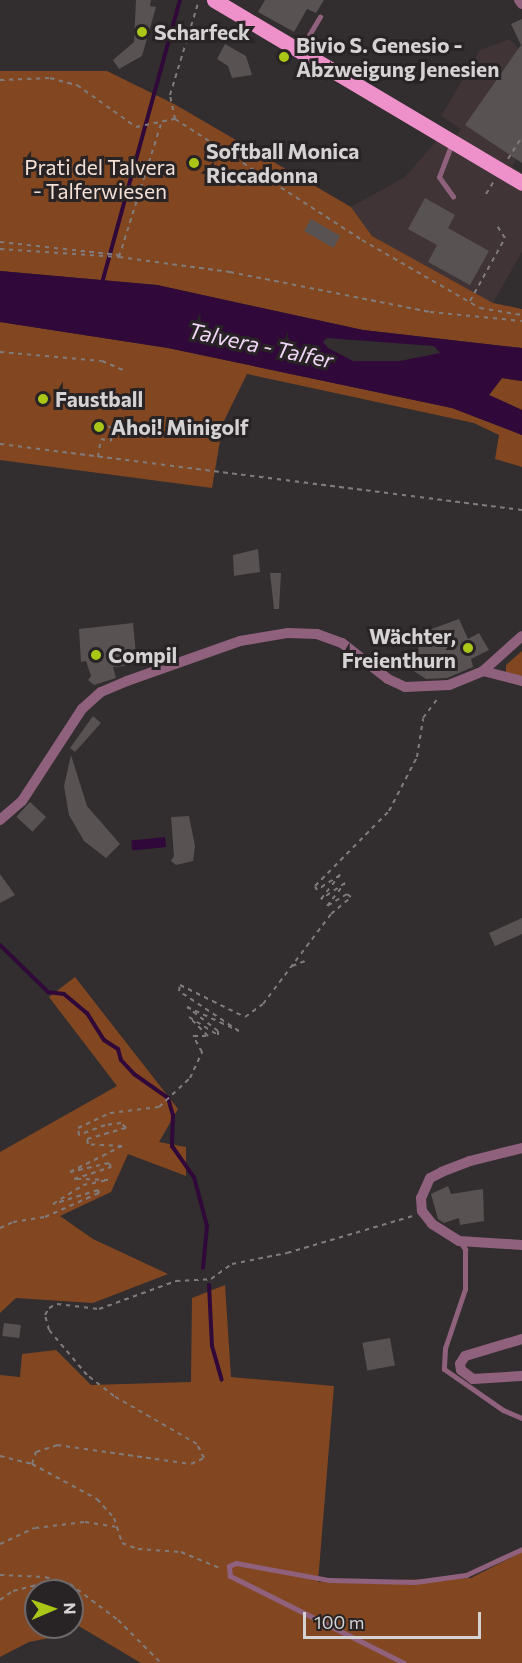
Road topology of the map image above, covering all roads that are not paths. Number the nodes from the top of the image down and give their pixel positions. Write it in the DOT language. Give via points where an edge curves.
graph roads {
  1 [pos="214,0"];
  2 [pos="519,0"];
  3 [pos="522,4"];
  4 [pos="320,17"];
  5 [pos="299,52"];
  6 [pos="453,142"];
  7 [pos="522,183"];
  8 [pos="453,196"];
  9 [pos="522,636"];
  10 [pos="483,671"];
  11 [pos="522,681"];
  12 [pos="0,820"];
  13 [pos="522,1148"];
  14 [pos="459,1241"];
  15 [pos="522,1245"];
  16 [pos="522,1339"];
  17 [pos="522,1376"];
  18 [pos="465,1380"];
  19 [pos="522,1418"];
  20 [pos="522,1549"];
  21 [pos="404,1663"];
  1 -- 5 [label="main road"];
  2 -- 3 [label="street"];
  4 -- 5 [label="lane"];
  5 -- 6 [label="main road"];
  6 -- 7 [label="main road"];
  6 -- 8 [label="lane" via="439,177"];
  9 -- 10 [label="street"];
  10 -- 11 [label="street"];
  10 -- 12 [label="street" via="449,685 405,687 388,679 363,656 317,634 288,633 240,641 101,692 82,710 22,801"];
  13 -- 14 [label="street" via="470,1161 430,1178 421,1198 422,1211 432,1224"];
  14 -- 15 [label="street"];
  14 -- 18 [label="lane" via="465,1249 465,1289 442,1361 444,1369"];
  16 -- 18 [label="street" via="465,1356 461,1370"];
  17 -- 18 [label="street"];
  18 -- 19 [label="lane" via="502,1410"];
  20 -- 21 [label="lane" via="466,1575 415,1582 329,1580 237,1563 227,1571 230,1576"];
}
